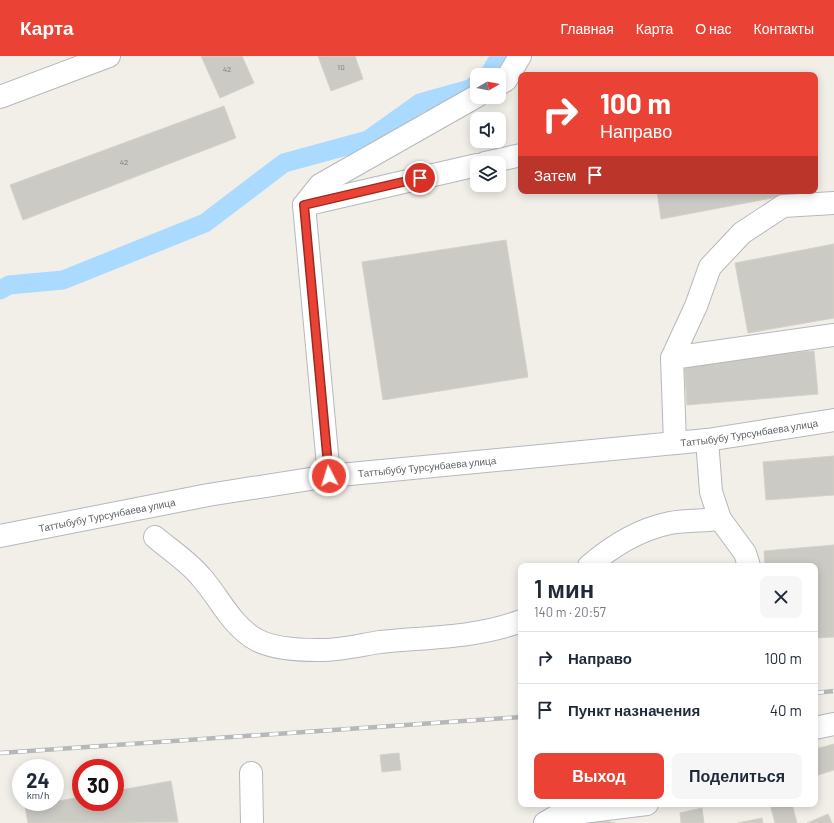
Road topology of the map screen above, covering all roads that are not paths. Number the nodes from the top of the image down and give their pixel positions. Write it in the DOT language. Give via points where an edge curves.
graph roads {
  1 [pos="109,56"];
  2 [pos="520,56"];
  3 [pos="506,80"];
  4 [pos="0,97"];
  5 [pos="470,100"];
  6 [pos="518,156"];
  7 [pos="506,158"];
  8 [pos="470,167"];
  9 [pos="834,203"];
  10 [pos="304,205"];
  11 [pos="834,335"];
  12 [pos="672,358"];
  13 [pos="834,420"];
  14 [pos="707,440"];
  15 [pos="675,443"];
  16 [pos="329,476"];
  17 [pos="720,519"];
  18 [pos="0,536"];
  19 [pos="155,537"];
  20 [pos="593,563"];
  21 [pos="748,563"];
  22 [pos="518,623"];
  23 [pos="834,724"];
  24 [pos="818,727"];
  25 [pos="252,773"];
  26 [pos="623,807"];
  27 [pos="252,823"];
  28 [pos="545,823"];
  1 -- 4 [label="street"];
  2 -- 3 [label="street"];
  5 -- 10 [label="street" via="320,185"];
  6 -- 7 [label="street"];
  8 -- 10 [label="street"];
  9 -- 12 [label="street" via="783,206 742,233 710,267 696,306"];
  10 -- 16 [label="street"];
  11 -- 12 [label="street"];
  12 -- 15 [label="street"];
  13 -- 14 [label="street, Таттыбубу Турсунбаева улица"];
  14 -- 15 [label="street, Таттыбубу Турсунбаева улица"];
  14 -- 17 [label="street" via="711,492"];
  15 -- 16 [label="street, Таттыбубу Турсунбаева улица"];
  16 -- 18 [label="street, Таттыбубу Турсунбаева улица" via="208,495"];
  17 -- 20 [label="street" via="670,523 633,536"];
  17 -- 21 [label="street" via="745,553"];
  19 -- 22 [label="street" via="200,575 230,617 245,631 273,646 318,650 437,638"];
  23 -- 24 [label="street"];
  25 -- 27 [label="street"];
  26 -- 28 [label="street" via="559,815"];
}
